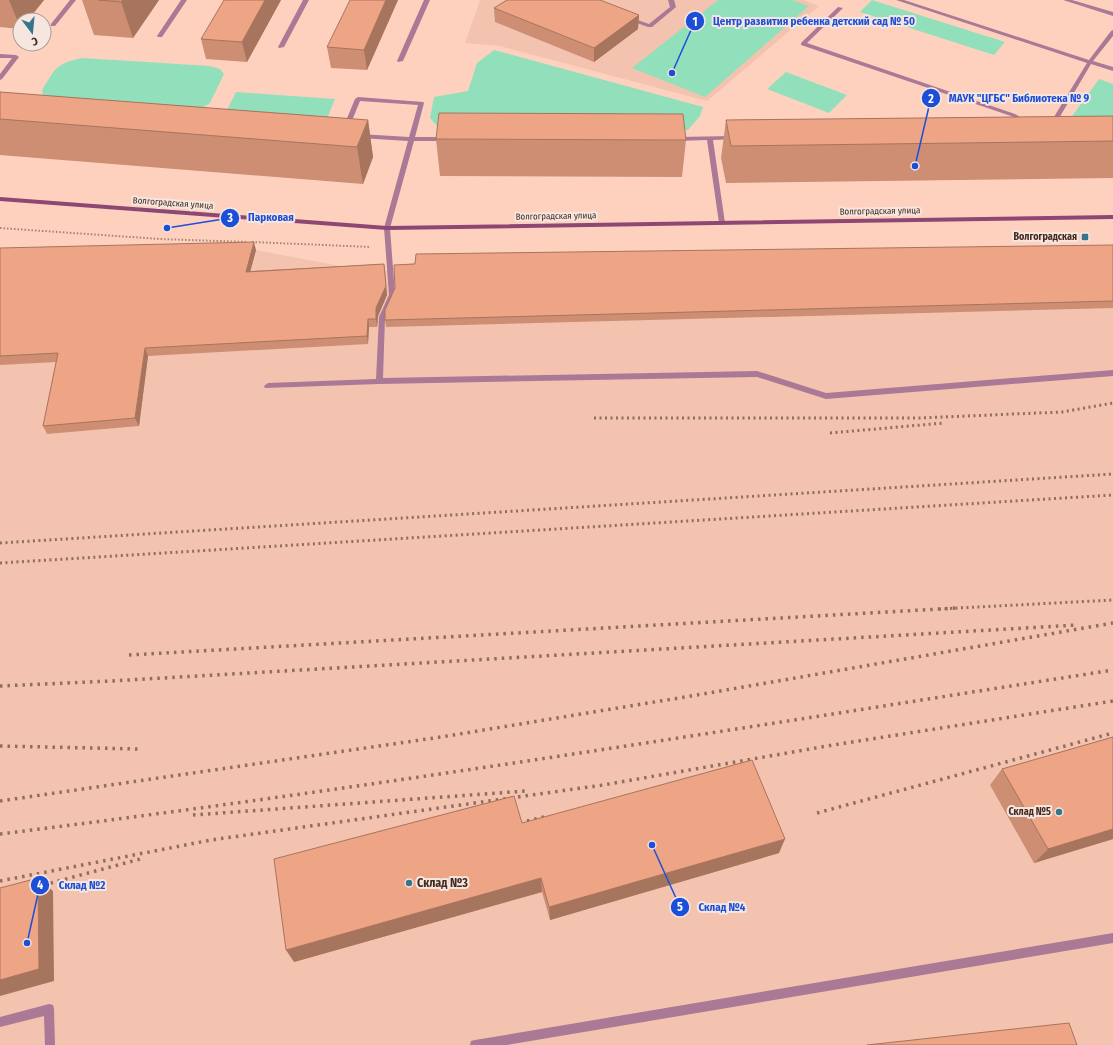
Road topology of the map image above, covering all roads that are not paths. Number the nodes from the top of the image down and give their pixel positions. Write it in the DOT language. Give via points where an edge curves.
graph roads {
  1 [pos="73,0"];
  2 [pos="184,0"];
  3 [pos="306,0"];
  4 [pos="427,0"];
  5 [pos="671,0"];
  6 [pos="899,0"];
  7 [pos="1066,0"];
  8 [pos="840,8"];
  9 [pos="1113,14"];
  10 [pos="622,16"];
  11 [pos="53,25"];
  12 [pos="1113,32"];
  13 [pos="160,36"];
  14 [pos="281,47"];
  15 [pos="0,56"];
  16 [pos="400,61"];
  17 [pos="1090,62"];
  18 [pos="1113,69"];
  19 [pos="0,78"];
  20 [pos="1033,126"];
  21 [pos="1050,128"];
  22 [pos="742,138"];
  23 [pos="410,139"];
  24 [pos="450,139"];
  25 [pos="671,139"];
  26 [pos="710,139"];
  27 [pos="0,198"];
  28 [pos="1113,217"];
  29 [pos="722,223"];
  30 [pos="387,228"];
  31 [pos="1113,372"];
  32 [pos="379,381"];
  33 [pos="268,386"];
  34 [pos="1113,938"];
  35 [pos="0,1022"];
  36 [pos="50,1045"];
  37 [pos="475,1045"];
  1 -- 11 [label="street"];
  2 -- 13 [label="street"];
  3 -- 14 [label="street"];
  4 -- 16 [label="street"];
  5 -- 10 [label="street" via="673,7 650,26"];
  6 -- 17 [label="street"];
  7 -- 9 [label="street"];
  8 -- 20 [label="street" via="803,44 1013,114"];
  12 -- 17 [label="street"];
  15 -- 19 [label="street" via="16,57"];
  17 -- 18 [label="street"];
  17 -- 21 [label="street"];
  22 -- 26 [label="street"];
  23 -- 23 [label="street" via="403,139 343,134 358,99 421,103"];
  23 -- 24 [label="street"];
  23 -- 30 [label="street"];
  25 -- 26 [label="street"];
  26 -- 29 [label="street"];
  27 -- 30 [label="street, Волгоградская улица"];
  28 -- 29 [label="street, Волгоградская улица"];
  29 -- 30 [label="street, Волгоградская улица"];
  30 -- 32 [label="street" via="392,296 382,317"];
  31 -- 32 [label="street" via="826,396 757,374"];
  32 -- 33 [label="street"];
  34 -- 37 [label="street"];
  35 -- 36 [label="street" via="49,1009"];
}
